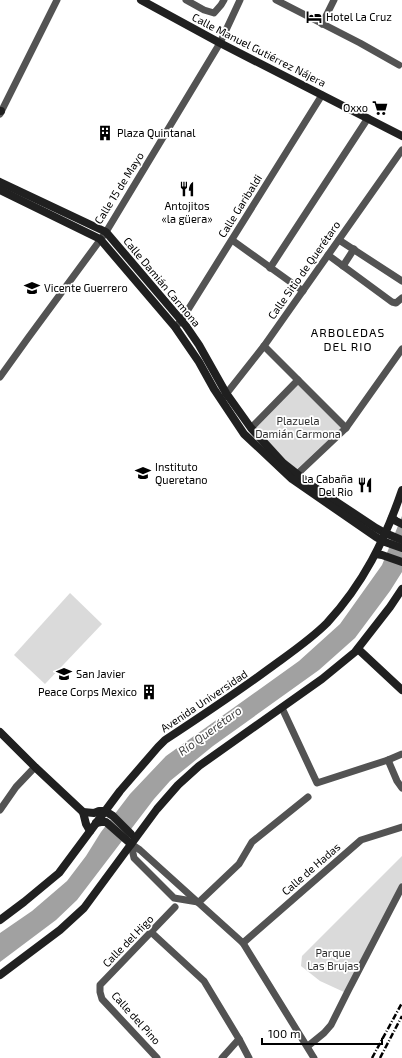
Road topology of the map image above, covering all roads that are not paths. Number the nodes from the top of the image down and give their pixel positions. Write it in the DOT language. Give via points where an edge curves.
graph roads {
  1 [pos="57,0"];
  2 [pos="141,0"];
  3 [pos="186,0"];
  4 [pos="224,0"];
  5 [pos="240,0"];
  6 [pos="276,0"];
  7 [pos="334,0"];
  8 [pos="322,24"];
  9 [pos="220,43"];
  10 [pos="399,65"];
  11 [pos="322,95"];
  12 [pos="0,112"];
  13 [pos="368,118"];
  14 [pos="402,136"];
  15 [pos="402,150"];
  16 [pos="0,182"];
  17 [pos="0,190"];
  18 [pos="106,232"];
  19 [pos="100,239"];
  20 [pos="232,240"];
  21 [pos="339,240"];
  22 [pos="354,249"];
  23 [pos="328,255"];
  24 [pos="343,266"];
  25 [pos="270,268"];
  26 [pos="402,281"];
  27 [pos="303,291"];
  28 [pos="402,298"];
  29 [pos="178,324"];
  30 [pos="264,346"];
  31 [pos="402,348"];
  32 [pos="0,377"];
  33 [pos="298,380"];
  34 [pos="224,396"];
  35 [pos="251,428"];
  36 [pos="346,428"];
  37 [pos="295,477"];
  38 [pos="402,490"];
  39 [pos="397,522"];
  40 [pos="386,538"];
  41 [pos="402,540"];
  42 [pos="402,548"];
  43 [pos="376,554"];
  44 [pos="402,562"];
  45 [pos="402,589"];
  46 [pos="358,649"];
  47 [pos="402,690"];
  48 [pos="282,708"];
  49 [pos="0,732"];
  50 [pos="402,754"];
  51 [pos="388,760"];
  52 [pos="35,767"];
  53 [pos="402,788"];
  54 [pos="308,797"];
  55 [pos="0,810"];
  56 [pos="105,811"];
  57 [pos="83,812"];
  58 [pos="96,823"];
  59 [pos="402,827"];
  60 [pos="90,831"];
  61 [pos="140,832"];
  62 [pos="128,834"];
  63 [pos="131,844"];
  64 [pos="402,888"];
  65 [pos="199,902"];
  66 [pos="175,907"];
  67 [pos="0,920"];
  68 [pos="152,933"];
  69 [pos="243,944"];
  70 [pos="0,975"];
  71 [pos="100,992"];
  72 [pos="239,1039"];
  73 [pos="308,1046"];
  74 [pos="157,1058"];
  75 [pos="222,1058"];
  76 [pos="249,1058"];
  77 [pos="314,1058"];
  1 -- 12 [label="street"];
  2 -- 9 [label="street, Calle Manuel Gutiérrez Nájera"];
  3 -- 4 [label="street" via="214,13"];
  5 -- 9 [label="street, Calle 15 de Mayo"];
  6 -- 8 [label="street"];
  7 -- 8 [label="street"];
  8 -- 10 [label="street"];
  9 -- 11 [label="street, Calle Manuel Gutiérrez Nájera"];
  9 -- 18 [label="street, Calle 15 de Mayo"];
  11 -- 13 [label="street, Calle Manuel Gutiérrez Nájera"];
  11 -- 20 [label="street, Calle Garibaldi"];
  13 -- 14 [label="street, Calle Manuel Gutiérrez Nájera"];
  13 -- 25 [label="street"];
  15 -- 21 [label="street, Calle Sitio de Querétaro"];
  16 -- 18 [label="street, Calle Damián Carmona"];
  17 -- 19 [label="street, Calle Damián Carmona"];
  18 -- 19 [label="street, Calle 15 de Mayo"];
  18 -- 29 [label="street, Calle Damián Carmona"];
  19 -- 29 [label="street, Calle Damián Carmona"];
  19 -- 32 [label="street, Calle 15 de Mayo"];
  20 -- 25 [label="street"];
  20 -- 29 [label="street, Calle Garibaldi"];
  21 -- 22 [label="street"];
  21 -- 23 [label="street, Calle Sitio de Querétaro"];
  22 -- 24 [label="street"];
  22 -- 26 [label="street"];
  23 -- 24 [label="street"];
  23 -- 27 [label="street, Calle Sitio de Querétaro"];
  24 -- 28 [label="street" via="392,302 396,303"];
  25 -- 27 [label="street"];
  27 -- 30 [label="street, Calle Sitio de Querétaro"];
  29 -- 34 [label="street, Calle Damián Carmona" via="199,362"];
  30 -- 33 [label="street"];
  30 -- 34 [label="street, Calle Sitio de Querétaro"];
  31 -- 36 [label="street"];
  33 -- 35 [label="street"];
  33 -- 36 [label="street"];
  34 -- 35 [label="street, Calle Damián Carmona"];
  34 -- 37 [label="street, Calle Damián Carmona" via="244,434"];
  35 -- 37 [label="street, Calle Damián Carmona"];
  36 -- 37 [label="street"];
  37 -- 40 [label="street, Calle Damián Carmona" via="376,528"];
  38 -- 39 [label="street, Avenida Universidad"];
  39 -- 40 [label="street, Avenida Universidad"];
  40 -- 41 [label="street, Calle Damián Carmona"];
  40 -- 42 [label="street, Calle Damián Carmona"];
  40 -- 43 [label="street, Avenida Universidad"];
  43 -- 44 [label="street"];
  43 -- 56 [label="street, Avenida Universidad" via="344,603 326,624 247,685 165,740"];
  45 -- 46 [label="street"];
  46 -- 47 [label="street"];
  46 -- 48 [label="street"];
  48 -- 51 [label="street" via="317,783"];
  48 -- 61 [label="street" via="198,766 178,785"];
  49 -- 52 [label="street"];
  50 -- 51 [label="street"];
  51 -- 53 [label="street"];
  52 -- 55 [label="street" via="16,787"];
  52 -- 57 [label="street"];
  54 -- 65 [label="street" via="252,842 239,864"];
  56 -- 57 [label="street"];
  56 -- 58 [label="street, Avenida Universidad"];
  56 -- 62 [label="street" via="113,816"];
  57 -- 60 [label="street"];
  58 -- 60 [label="street, Avenida Universidad"];
  58 -- 62 [label="street" via="108,823"];
  59 -- 69 [label="street, Calle de Hadas" via="361,840"];
  60 -- 67 [label="street, Avenida Universidad" via="59,873"];
  61 -- 62 [label="street"];
  61 -- 63 [label="street"];
  62 -- 63 [label="street"];
  63 -- 65 [label="street"];
  63 -- 65 [label="street" via="134,858 174,898"];
  63 -- 70 [label="street" via="84,908 60,930"];
  64 -- 73 [label="street" via="331,1025"];
  65 -- 69 [label="street"];
  66 -- 68 [label="street, Calle del Higo"];
  68 -- 71 [label="street, Calle del Higo" via="100,985"];
  68 -- 72 [label="street" via="204,981"];
  69 -- 73 [label="street"];
  71 -- 74 [label="street, Calle del Pino" via="102,999"];
  72 -- 75 [label="street"];
  72 -- 76 [label="street"];
  73 -- 77 [label="street"];
}
